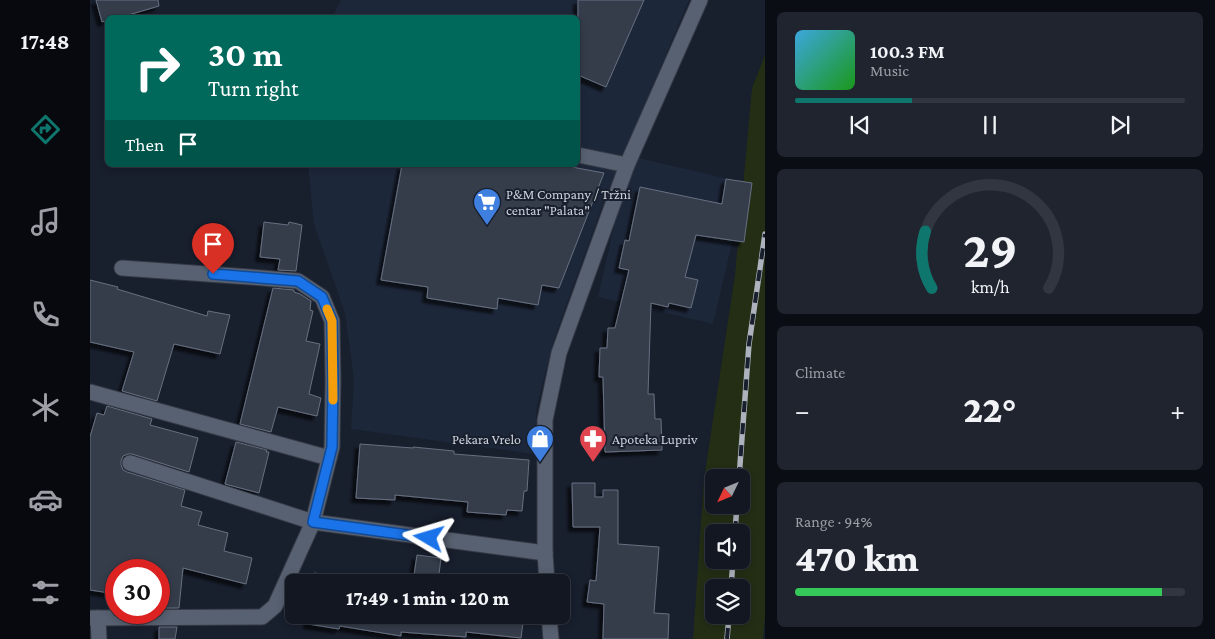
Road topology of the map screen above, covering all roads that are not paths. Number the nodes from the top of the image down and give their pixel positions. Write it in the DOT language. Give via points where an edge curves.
graph roads {
  1 [pos="700,0"];
  2 [pos="580,155"];
  3 [pos="627,165"];
  4 [pos="122,268"];
  5 [pos="90,392"];
  6 [pos="329,458"];
  7 [pos="130,463"];
  8 [pos="313,522"];
  9 [pos="545,553"];
  10 [pos="546,574"];
  11 [pos="94,618"];
  12 [pos="550,624"];
  13 [pos="99,639"];
  14 [pos="551,639"];
  1 -- 3 [label="street"];
  2 -- 3 [label="street"];
  3 -- 9 [label="street" via="559,353 552,384 545,420"];
  4 -- 6 [label="street" via="298,281 322,297 332,321 332,447"];
  5 -- 6 [label="street"];
  6 -- 8 [label="street"];
  7 -- 8 [label="street"];
  8 -- 9 [label="street"];
  8 -- 11 [label="street" via="275,606 262,617"];
  9 -- 10 [label="street"];
  11 -- 13 [label="street"];
  12 -- 14 [label="street"];
}
